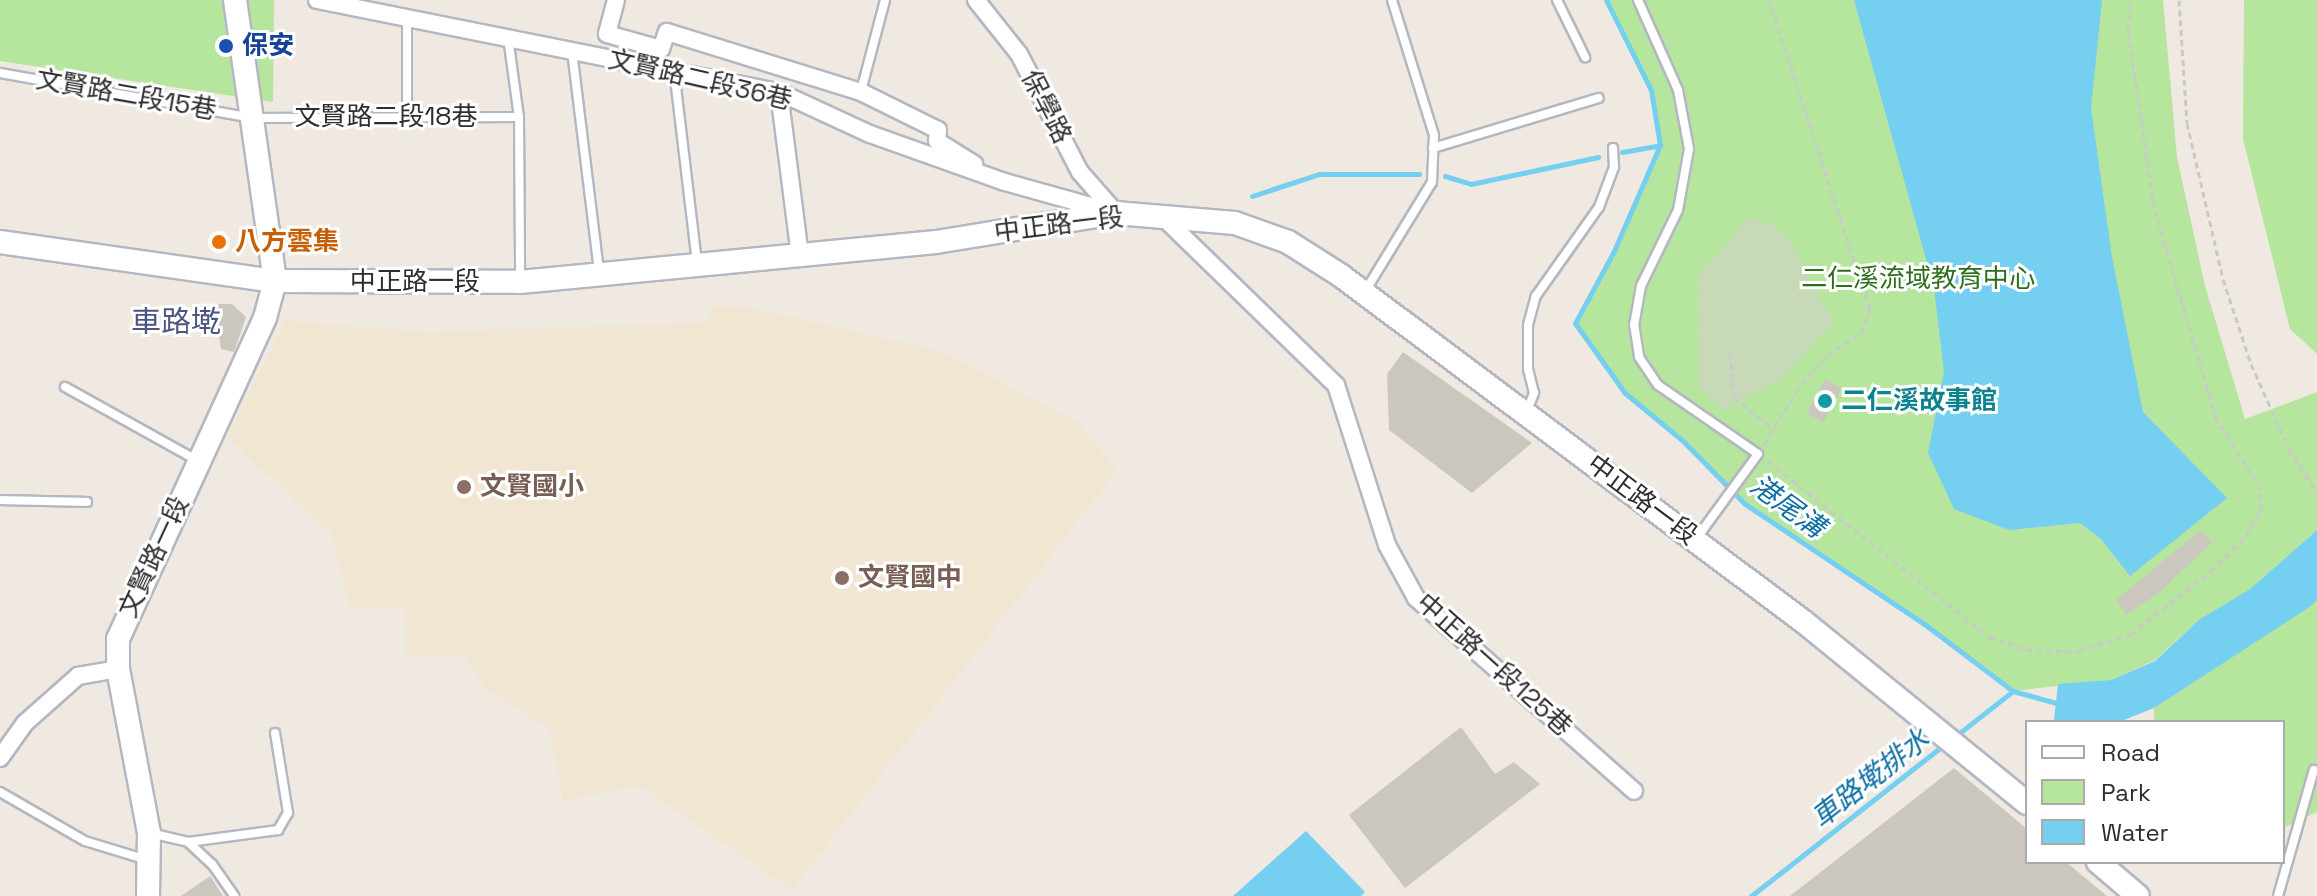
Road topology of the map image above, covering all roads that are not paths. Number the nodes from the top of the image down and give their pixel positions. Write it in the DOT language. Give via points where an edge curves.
graph roads {
  1 [pos="235,0"];
  2 [pos="317,0"];
  3 [pos="616,0"];
  4 [pos="885,0"];
  5 [pos="976,0"];
  6 [pos="1392,0"];
  7 [pos="1557,0"];
  8 [pos="1638,0"];
  9 [pos="407,16"];
  10 [pos="508,36"];
  11 [pos="572,51"];
  12 [pos="1585,57"];
  13 [pos="674,70"];
  14 [pos="0,73"];
  15 [pos="779,92"];
  16 [pos="861,92"];
  17 [pos="1599,98"];
  18 [pos="407,117"];
  19 [pos="519,117"];
  20 [pos="253,118"];
  21 [pos="1433,148"];
  22 [pos="1613,148"];
  23 [pos="1005,182"];
  24 [pos="1116,213"];
  25 [pos="1163,217"];
  26 [pos="0,242"];
  27 [pos="800,257"];
  28 [pos="698,266"];
  29 [pos="600,276"];
  30 [pos="275,281"];
  31 [pos="520,282"];
  32 [pos="1364,294"];
  33 [pos="65,387"];
  34 [pos="1526,414"];
  35 [pos="198,462"];
  36 [pos="0,500"];
  37 [pos="87,502"];
  38 [pos="1695,540"];
  39 [pos="118,669"];
  40 [pos="275,733"];
  41 [pos="0,758"];
  42 [pos="2314,770"];
  43 [pos="1634,791"];
  44 [pos="0,792"];
  45 [pos="2025,801"];
  46 [pos="149,833"];
  47 [pos="188,842"];
  48 [pos="150,861"];
  49 [pos="2100,864"];
  50 [pos="148,896"];
  51 [pos="234,896"];
  52 [pos="2138,896"];
  53 [pos="2278,896"];
  1 -- 20 [label="main road"];
  2 -- 9 [label="street, 文賢路二段36巷"];
  3 -- 16 [label="street" via="607,34 661,49 667,32"];
  4 -- 16 [label="lane"];
  5 -- 24 [label="street, 保學路" via="1019,54 1080,172"];
  6 -- 21 [label="lane"];
  7 -- 12 [label="lane"];
  8 -- 38 [label="lane" via="1678,90 1689,149 1678,210 1641,286 1634,324 1639,357 1658,385 1758,454"];
  9 -- 10 [label="street, 文賢路二段36巷"];
  9 -- 18 [label="lane"];
  10 -- 11 [label="street, 文賢路二段36巷"];
  10 -- 19 [label="lane"];
  11 -- 13 [label="street, 文賢路二段36巷"];
  11 -- 29 [label="lane"];
  13 -- 15 [label="street, 文賢路二段36巷"];
  13 -- 28 [label="lane"];
  14 -- 20 [label="lane, 文賢路二段15巷"];
  15 -- 23 [label="street, 文賢路二段36巷" via="870,134"];
  15 -- 27 [label="street"];
  16 -- 23 [label="street" via="938,130 937,141"];
  17 -- 21 [label="lane"];
  18 -- 19 [label="lane, 文賢路二段18巷"];
  18 -- 20 [label="lane, 文賢路二段18巷"];
  19 -- 31 [label="lane"];
  20 -- 30 [label="main road"];
  21 -- 32 [label="lane" via="1432,182"];
  22 -- 34 [label="lane" via="1614,167 1599,207 1536,296 1528,325 1534,393"];
  23 -- 24 [label="street, 文賢路二段36巷"];
  24 -- 25 [label="main road, 中正路一段"];
  24 -- 27 [label="main road, 中正路一段"];
  25 -- 32 [label="main road, 中正路一段" via="1235,223 1270,235 1324,263"];
  25 -- 43 [label="street, 中正路一段125巷" via="1336,385 1387,545 1416,598"];
  26 -- 30 [label="main road, 中正路一段"];
  27 -- 28 [label="main road, 中正路一段"];
  28 -- 29 [label="main road, 中正路一段"];
  29 -- 31 [label="main road, 中正路一段"];
  30 -- 31 [label="main road, 中正路一段"];
  30 -- 35 [label="main road, 文賢路一段" via="273,300"];
  32 -- 34 [label="main road, 中正路一段"];
  33 -- 35 [label="lane"];
  34 -- 38 [label="main road, 中正路一段"];
  35 -- 39 [label="main road, 文賢路一段" via="124,619"];
  36 -- 37 [label="lane"];
  38 -- 45 [label="main road, 中正路一段"];
  39 -- 41 [label="street" via="95,671 69,683 25,723"];
  39 -- 46 [label="main road, 文賢路一段"];
  40 -- 47 [label="lane" via="288,813 278,830"];
  42 -- 53 [label="lane"];
  44 -- 48 [label="lane" via="85,841"];
  46 -- 47 [label="lane"];
  46 -- 48 [label="main road, 文賢路一段"];
  47 -- 51 [label="lane" via="212,864"];
  48 -- 50 [label="main road, 文賢路一段"];
  49 -- 52 [label="main road"];
}
